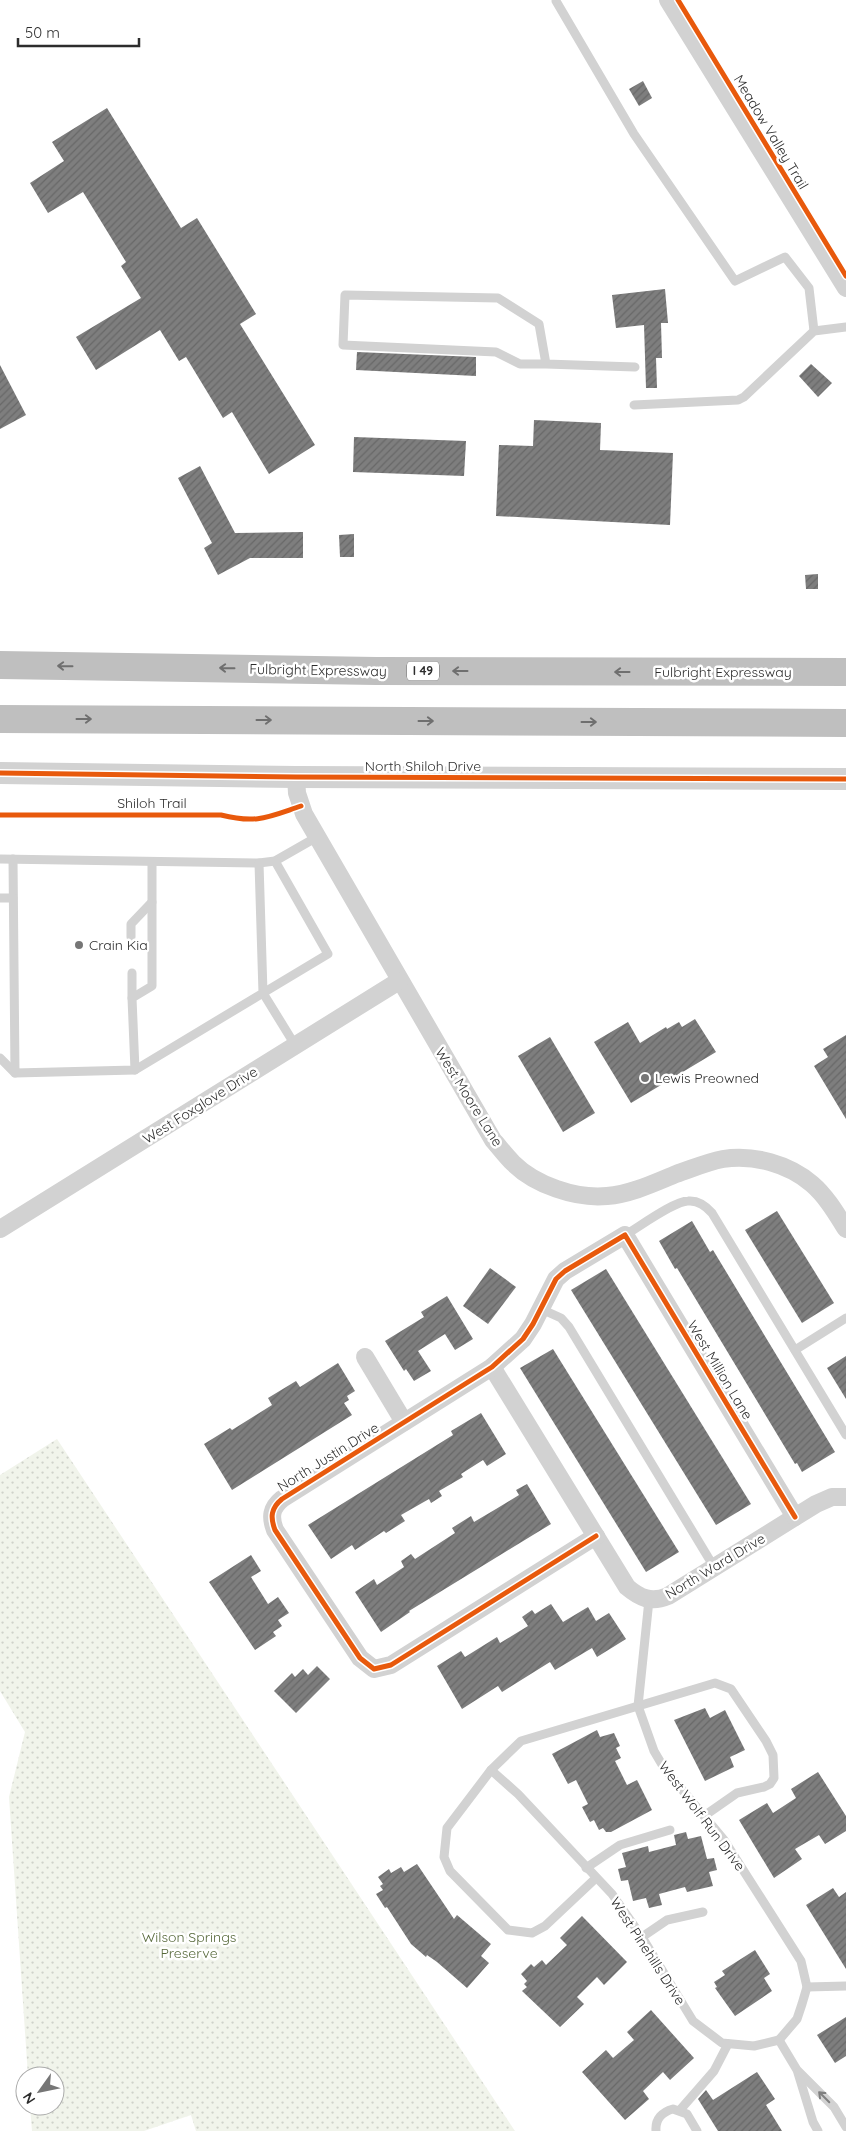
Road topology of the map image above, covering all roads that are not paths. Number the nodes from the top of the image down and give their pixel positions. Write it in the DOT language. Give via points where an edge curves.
graph roads {
  1 [pos="668,0"];
  2 [pos="556,1"];
  3 [pos="846,288"];
  4 [pos="846,327"];
  5 [pos="814,331"];
  6 [pos="546,364"];
  7 [pos="634,367"];
  8 [pos="634,405"];
  9 [pos="0,665"];
  10 [pos="846,672"];
  11 [pos="0,719"];
  12 [pos="846,723"];
  13 [pos="0,773"];
  14 [pos="296,777"];
  15 [pos="846,779"];
  16 [pos="317,837"];
  17 [pos="0,859"];
  18 [pos="13,859"];
  19 [pos="152,862"];
  20 [pos="275,862"];
  21 [pos="259,863"];
  22 [pos="0,898"];
  23 [pos="13,898"];
  24 [pos="152,902"];
  25 [pos="131,937"];
  26 [pos="132,973"];
  27 [pos="399,981"];
  28 [pos="263,993"];
  29 [pos="132,998"];
  30 [pos="295,1045"];
  31 [pos="0,1058"];
  32 [pos="135,1070"];
  33 [pos="15,1073"];
  34 [pos="0,1229"];
  35 [pos="846,1229"];
  36 [pos="625,1235"];
  37 [pos="540,1309"];
  38 [pos="846,1318"];
  39 [pos="795,1350"];
  40 [pos="365,1358"];
  41 [pos="492,1367"];
  42 [pos="404,1422"];
  43 [pos="846,1435"];
  44 [pos="846,1497"];
  45 [pos="795,1517"];
  46 [pos="596,1536"];
  47 [pos="714,1567"];
  48 [pos="649,1600"];
  49 [pos="638,1706"];
  50 [pos="491,1770"];
  51 [pos="704,1816"];
  52 [pos="670,1830"];
  53 [pos="586,1868"];
  54 [pos="596,1878"];
  55 [pos="703,1912"];
  56 [pos="642,1937"];
  57 [pos="807,1986"];
  58 [pos="846,1986"];
  59 [pos="779,2040"];
  60 [pos="728,2044"];
  61 [pos="797,2070"];
  62 [pos="680,2110"];
  63 [pos="846,2127"];
  64 [pos="656,2131"];
  65 [pos="697,2131"];
  66 [pos="818,2131"];
  1 -- 3 [label="street"];
  2 -- 5 [label="lane" via="634,134 735,282 785,257 809,288"];
  4 -- 5 [label="lane"];
  5 -- 8 [label="lane" via="738,400"];
  6 -- 6 [label="lane" via="520,364 496,352 343,345 345,295 498,298 539,324"];
  6 -- 7 [label="lane"];
  10 -- 9 [label="highway, Fulbright Expressway / I 49, one-way" via="386,671"];
  11 -- 12 [label="highway, one-way"];
  13 -- 14 [label="street, North Shiloh Drive"];
  14 -- 15 [label="street, North Shiloh Drive"];
  14 -- 16 [label="street, West Moore Lane" via="304,814"];
  16 -- 20 [label="lane"];
  16 -- 27 [label="street, West Moore Lane"];
  17 -- 18 [label="lane"];
  18 -- 19 [label="lane"];
  18 -- 23 [label="lane"];
  19 -- 21 [label="lane"];
  19 -- 24 [label="lane"];
  20 -- 21 [label="lane"];
  20 -- 28 [label="lane" via="328,954"];
  21 -- 28 [label="lane"];
  22 -- 23 [label="lane"];
  23 -- 33 [label="lane"];
  24 -- 25 [label="lane" via="131,924"];
  24 -- 29 [label="lane" via="152,986"];
  26 -- 29 [label="lane"];
  27 -- 30 [label="street, West Foxglove Drive"];
  27 -- 35 [label="street, West Moore Lane" via="493,1140 514,1164 538,1180 562,1192 606,1196 626,1193 723,1159 768,1161 812,1183"];
  28 -- 30 [label="lane"];
  28 -- 32 [label="lane"];
  29 -- 32 [label="lane"];
  30 -- 34 [label="street, West Foxglove Drive"];
  31 -- 33 [label="lane"];
  32 -- 33 [label="lane"];
  36 -- 37 [label="street, North Justin Drive" via="565,1271 556,1279"];
  36 -- 39 [label="lane" via="676,1204 688,1201 706,1206"];
  36 -- 45 [label="street, West Million Lane"];
  37 -- 41 [label="street, North Justin Drive" via="523,1338"];
  37 -- 47 [label="lane" via="569,1326"];
  38 -- 39 [label="lane"];
  39 -- 43 [label="lane"];
  40 -- 42 [label="street"];
  41 -- 42 [label="street, North Justin Drive"];
  41 -- 46 [label="street, North Ward Drive"];
  42 -- 46 [label="street, North Justin Drive" via="282,1499 272,1512 275,1530 366,1664 374,1669 391,1665"];
  44 -- 45 [label="street, North Ward Drive" via="824,1500"];
  45 -- 47 [label="street, North Ward Drive"];
  46 -- 48 [label="street, North Ward Drive" via="628,1587 637,1596"];
  47 -- 48 [label="street, North Ward Drive" via="668,1596"];
  48 -- 49 [label="lane, West Wolf Run Drive"];
  49 -- 50 [label="lane" via="521,1741"];
  49 -- 51 [label="lane, West Wolf Run Drive" via="654,1751 664,1768"];
  49 -- 51 [label="lane" via="715,1683 724,1685 731,1689 766,1740 773,1755 774,1778 770,1784 737,1793"];
  50 -- 53 [label="lane, West Pinehills Drive" via="518,1794"];
  50 -- 54 [label="lane" via="447,1828 444,1857 450,1871 508,1930 532,1933 545,1926"];
  51 -- 57 [label="lane, West Wolf Run Drive" via="724,1840 801,1962"];
  52 -- 53 [label="lane" via="620,1845"];
  53 -- 54 [label="lane, West Pinehills Drive"];
  54 -- 56 [label="lane, West Pinehills Drive" via="612,1894"];
  55 -- 56 [label="lane" via="667,1920"];
  56 -- 60 [label="lane, West Pinehills Drive" via="693,2021"];
  57 -- 58 [label="lane"];
  57 -- 59 [label="lane" via="797,2019"];
  59 -- 60 [label="lane, West Pinehills Drive" via="754,2046"];
  59 -- 61 [label="lane"];
  60 -- 62 [label="lane" via="714,2071"];
  63 -- 61 [label="lane, one-way" via="834,2107"];
  61 -- 66 [label="lane"];
  62 -- 64 [label="lane" via="660,2115"];
  62 -- 65 [label="lane" via="687,2114"];
}
